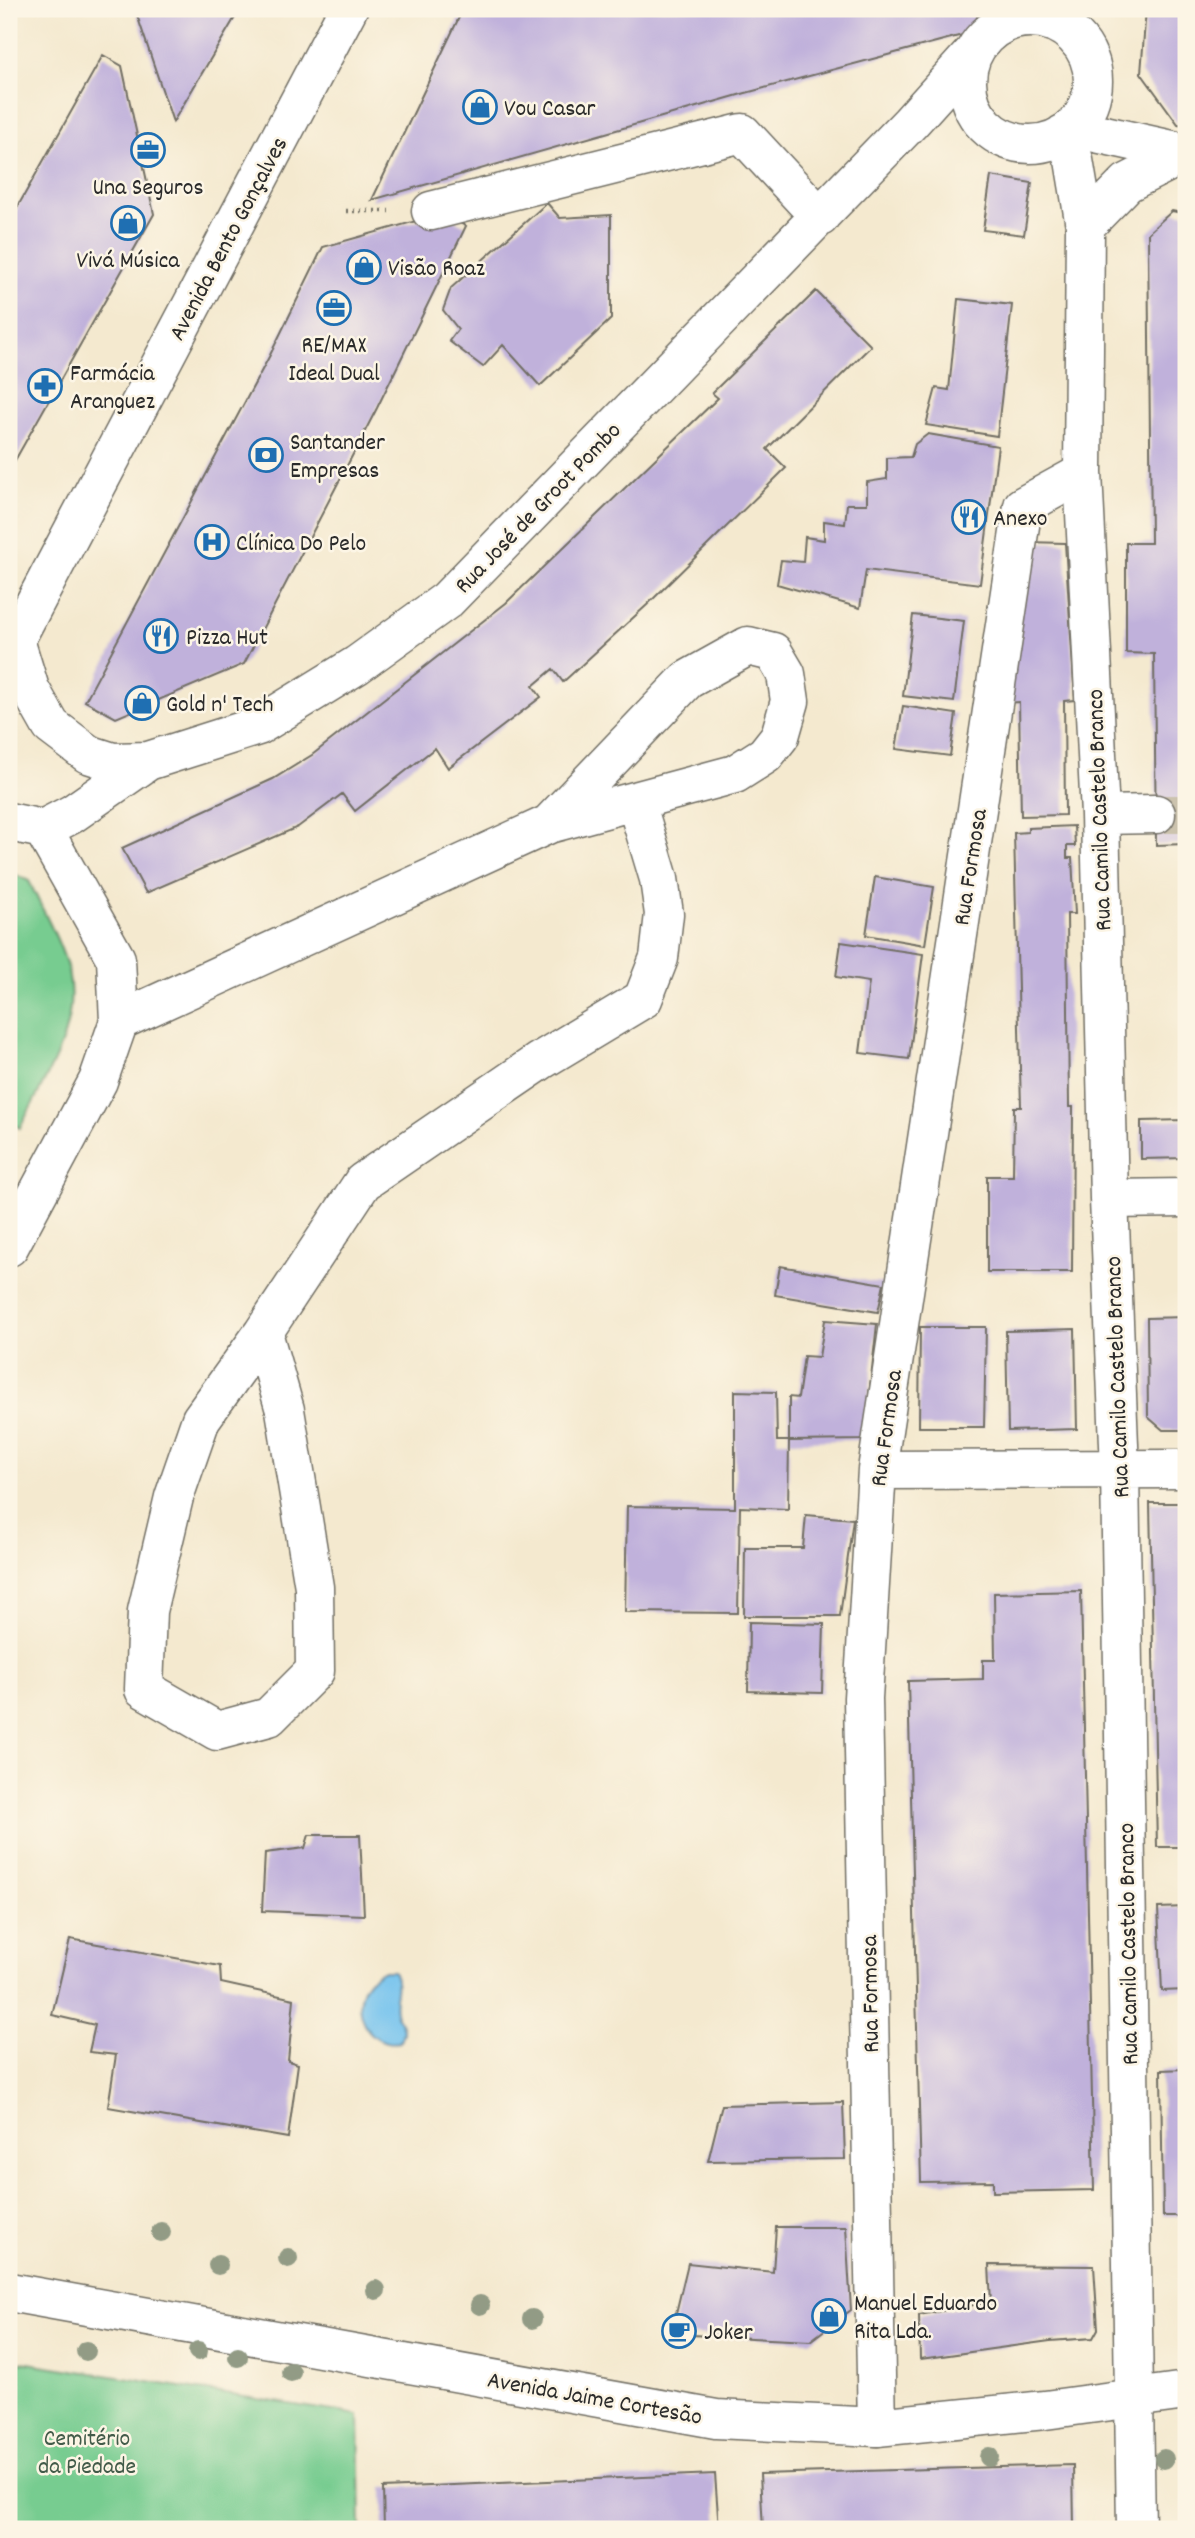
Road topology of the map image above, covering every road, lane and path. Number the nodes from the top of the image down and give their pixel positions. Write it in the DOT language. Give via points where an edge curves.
graph roads {
  1 [pos="348,9"];
  2 [pos="1083,9"];
  3 [pos="1005,17"];
  4 [pos="1086,51"];
  5 [pos="974,52"];
  6 [pos="1068,131"];
  7 [pos="1186,153"];
  8 [pos="431,211"];
  9 [pos="820,217"];
  10 [pos="1084,226"];
  11 [pos="1083,473"];
  12 [pos="12,646"];
  13 [pos="148,761"];
  14 [pos="636,802"];
  15 [pos="1156,814"];
  16 [pos="1100,815"];
  17 [pos="549,824"];
  18 [pos="26,825"];
  19 [pos="119,1021"];
  20 [pos="1186,1198"];
  21 [pos="1109,1199"];
  22 [pos="9,1247"];
  23 [pos="263,1333"];
  24 [pos="1120,1469"];
  25 [pos="1186,1469"];
  26 [pos="877,1470"];
  27 [pos="9,2292"];
  28 [pos="1186,2391"];
  29 [pos="1135,2398"];
  30 [pos="877,2427"];
  31 [pos="1136,2529"];
  1 -- 12 [label="street, Avenida Bento Gonçalves"];
  2 -- 4 [label="street"];
  3 -- 4 [label="street" via="1058,24"];
  3 -- 5 [label="street"];
  4 -- 6 [label="street" via="1093,93 1085,113"];
  5 -- 6 [label="street" via="967,90 985,125 1018,143 1037,144"];
  5 -- 9 [label="street, Rua José de Groot Pombo"];
  6 -- 7 [label="street"];
  6 -- 10 [label="street, Rua Camilo Castelo Branco"];
  7 -- 10 [label="street" via="1127,183"];
  8 -- 9 [label="street" via="742,133"];
  9 -- 13 [label="street, Rua José de Groot Pombo" via="447,600 357,665 258,726"];
  10 -- 11 [label="street, Rua Camilo Castelo Branco"];
  11 -- 16 [label="street, Rua Camilo Castelo Branco"];
  11 -- 26 [label="street, Rua Formosa" via="1023,506"];
  12 -- 13 [label="street" via="51,726 88,754 113,762"];
  13 -- 18 [label="street, Rua José de Groot Pombo" via="72,814"];
  14 -- 17 [label="street"];
  14 -- 17 [label="street" via="735,774 765,755 780,736 790,701 786,674 773,652 748,646 687,680"];
  14 -- 23 [label="street" via="659,879 664,914 659,958 643,999 540,1061 363,1182"];
  15 -- 16 [label="street"];
  16 -- 21 [label="street, Rua Camilo Castelo Branco"];
  17 -- 19 [label="street"];
  18 -- 19 [label="street" via="116,959"];
  19 -- 22 [label="street" via="98,1081"];
  20 -- 21 [label="street"];
  21 -- 24 [label="street, Rua Camilo Castelo Branco"];
  23 -- 23 [label="street" via="285,1410 314,1587 315,1671 269,1717 218,1731 144,1689 147,1611 174,1497 201,1419"];
  24 -- 25 [label="street"];
  24 -- 26 [label="street"];
  24 -- 29 [label="street, Rua Camilo Castelo Branco"];
  26 -- 30 [label="street, Rua Formosa" via="863,1698"];
  27 -- 30 [label="street, Avenida Jaime Cortesão" via="716,2419"];
  28 -- 29 [label="street, Avenida Jaime Cortesão"];
  29 -- 30 [label="street, Avenida Jaime Cortesão"];
  29 -- 31 [label="street, Rua Camilo Castelo Branco"];
}
